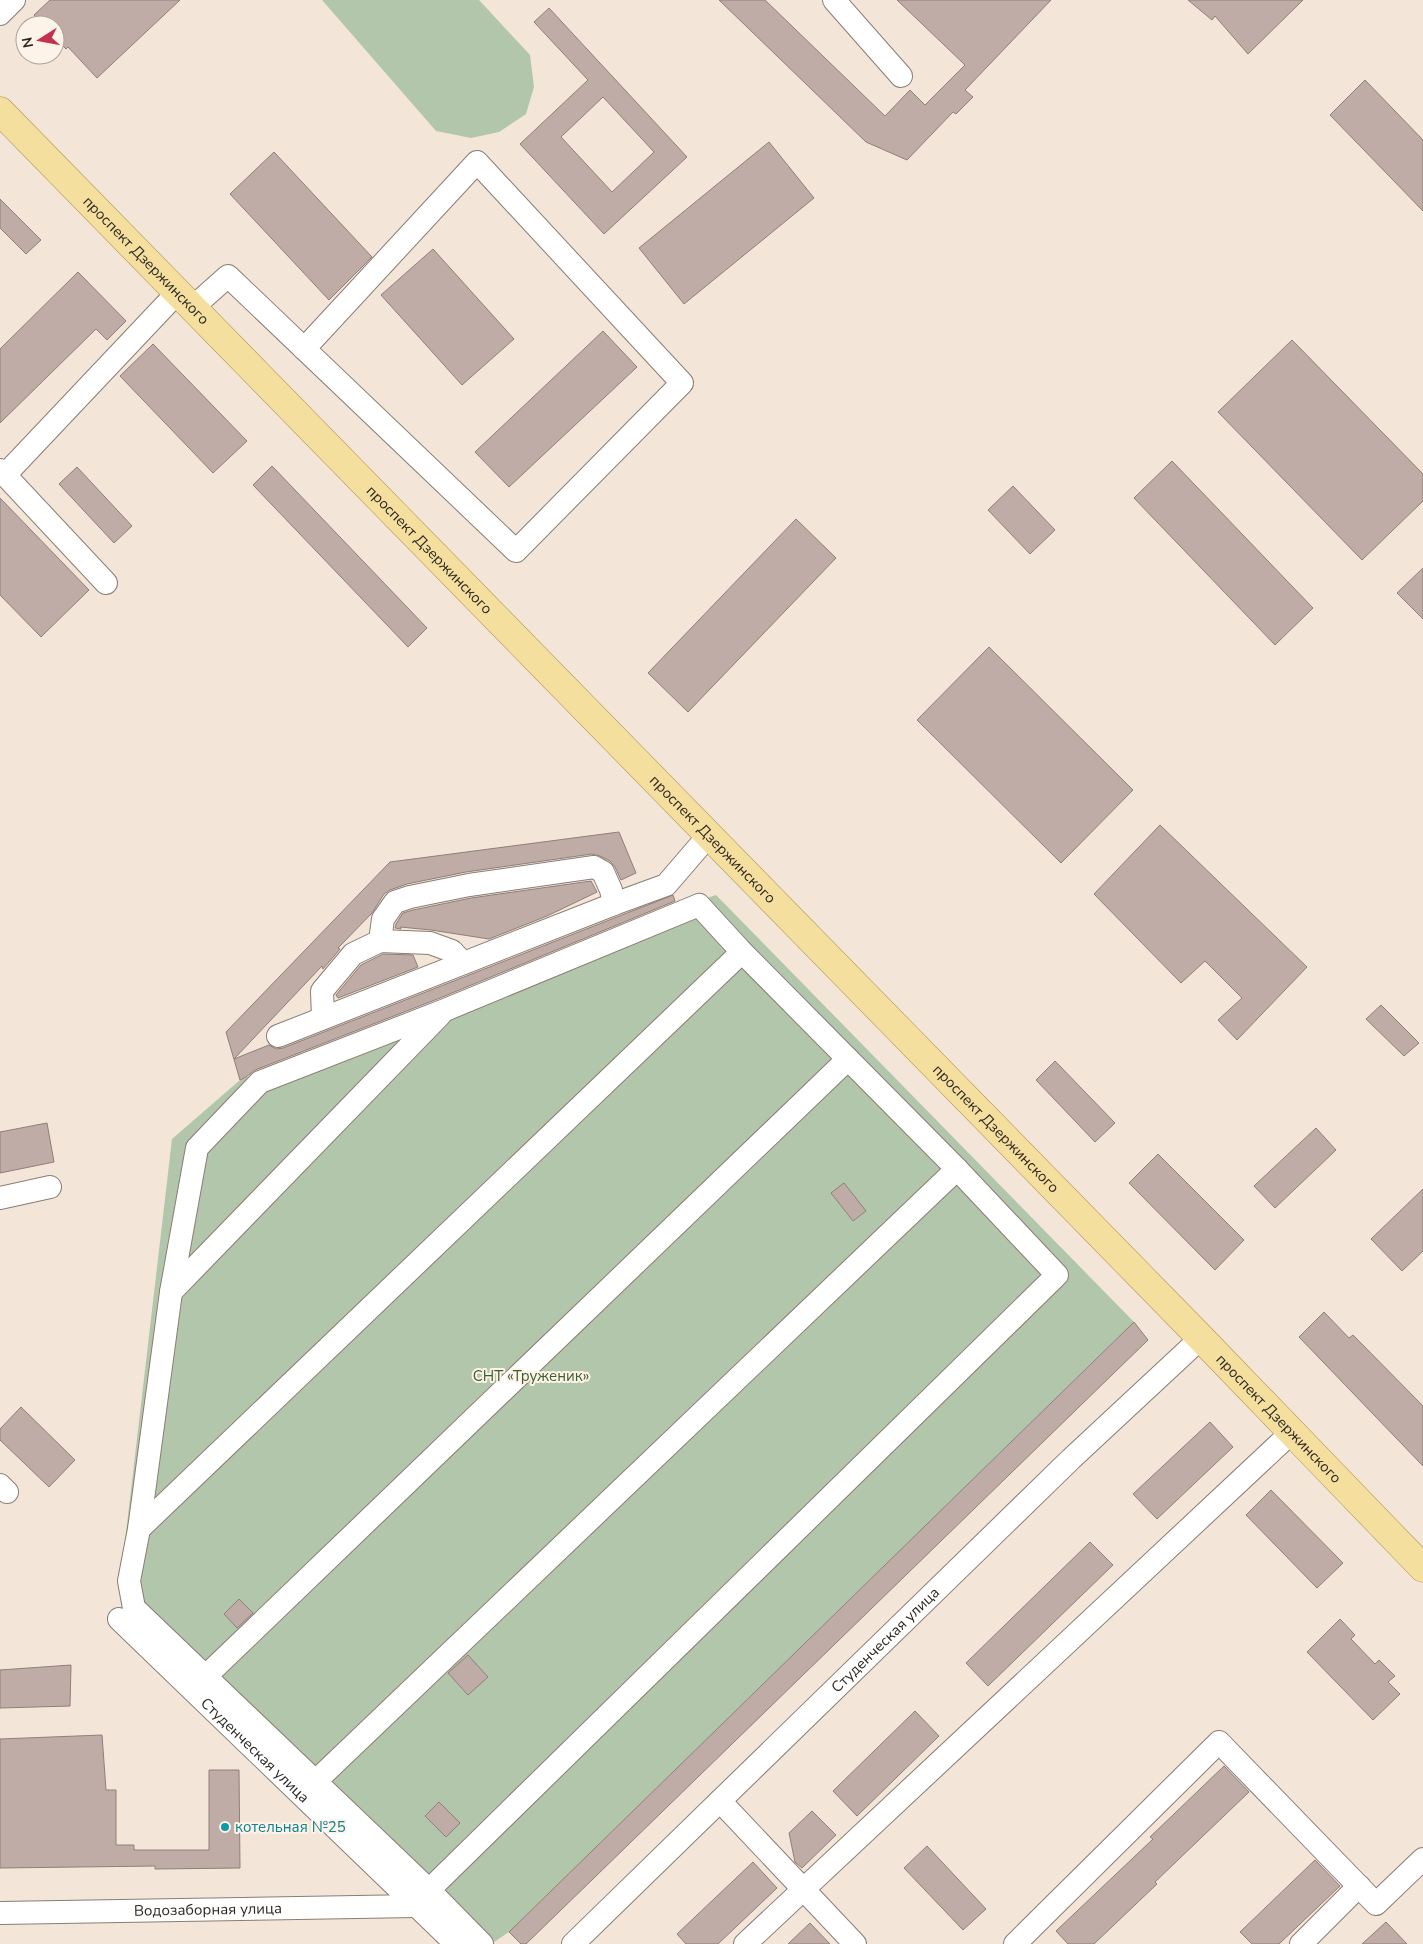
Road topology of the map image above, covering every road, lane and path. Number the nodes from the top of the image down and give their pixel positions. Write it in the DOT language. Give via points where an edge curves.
graph roads {
  1 [pos="14,0"];
  2 [pos="834,0"];
  3 [pos="0,14"];
  4 [pos="901,76"];
  5 [pos="0,111"];
  6 [pos="185,300"];
  7 [pos="304,349"];
  8 [pos="2,473"];
  9 [pos="106,583"];
  10 [pos="709,835"];
  11 [pos="614,904"];
  12 [pos="380,941"];
  13 [pos="742,952"];
  14 [pos="463,963"];
  15 [pos="445,1010"];
  16 [pos="323,1018"];
  17 [pos="278,1036"];
  18 [pos="848,1059"];
  19 [pos="957,1169"];
  20 [pos="50,1187"];
  21 [pos="0,1198"];
  22 [pos="171,1292"];
  23 [pos="1201,1338"];
  24 [pos="1291,1433"];
  25 [pos="139,1529"];
  26 [pos="1423,1568"];
  27 [pos="119,1620"];
  28 [pos="206,1676"];
  29 [pos="316,1780"];
  30 [pos="720,1801"];
  31 [pos="1423,1859"];
  32 [pos="1359,1886"];
  33 [pos="804,1889"];
  34 [pos="422,1898"];
  35 [pos="0,1913"];
  36 [pos="456,1944"];
  37 [pos="482,1944"];
  38 [pos="573,1944"];
  39 [pos="745,1944"];
  40 [pos="855,1944"];
  41 [pos="1015,1944"];
  42 [pos="1301,1944"];
  1 -- 3 [label="street"];
  2 -- 4 [label="street"];
  5 -- 6 [label="main road, проспект Дзержинского"];
  6 -- 7 [label="street" via="228,276"];
  6 -- 8 [label="street"];
  6 -- 10 [label="main road, проспект Дзержинского"];
  7 -- 7 [label="street" via="516,551 682,383 477,162"];
  8 -- 9 [label="street"];
  10 -- 11 [label="street" via="666,885"];
  10 -- 23 [label="main road, проспект Дзержинского"];
  11 -- 12 [label="street" via="603,872 594,867 469,884 395,902 383,919"];
  11 -- 14 [label="street"];
  12 -- 14 [label="street" via="430,943 452,951"];
  12 -- 16 [label="street" via="353,954 322,991"];
  13 -- 15 [label="street" via="699,905"];
  13 -- 18 [label="street"];
  13 -- 25 [label="street"];
  14 -- 16 [label="street"];
  15 -- 22 [label="street"];
  15 -- 22 [label="street" via="260,1082 197,1148"];
  16 -- 17 [label="street"];
  18 -- 19 [label="street"];
  18 -- 28 [label="street"];
  19 -- 29 [label="street"];
  19 -- 34 [label="street" via="1057,1275"];
  20 -- 21 [label="street"];
  22 -- 25 [label="street"];
  23 -- 24 [label="main road, проспект Дзержинского"];
  23 -- 30 [label="street, Студенческая улица" via="1071,1459"];
  24 -- 26 [label="main road, проспект Дзержинского"];
  24 -- 33 [label="street"];
  25 -- 28 [label="street" via="129,1581 134,1608"];
  27 -- 34 [label="street, Студенческая улица"];
  28 -- 29 [label="street"];
  29 -- 34 [label="street"];
  30 -- 33 [label="street"];
  30 -- 38 [label="street, Студенческая улица"];
  31 -- 32 [label="street" via="1376,1904"];
  32 -- 41 [label="street" via="1219,1742"];
  32 -- 42 [label="street"];
  33 -- 39 [label="street"];
  33 -- 40 [label="street"];
  34 -- 35 [label="street, Водозаборная улица"];
  34 -- 36 [label="street, Студенческая улица"];
  34 -- 37 [label="street"];
}
